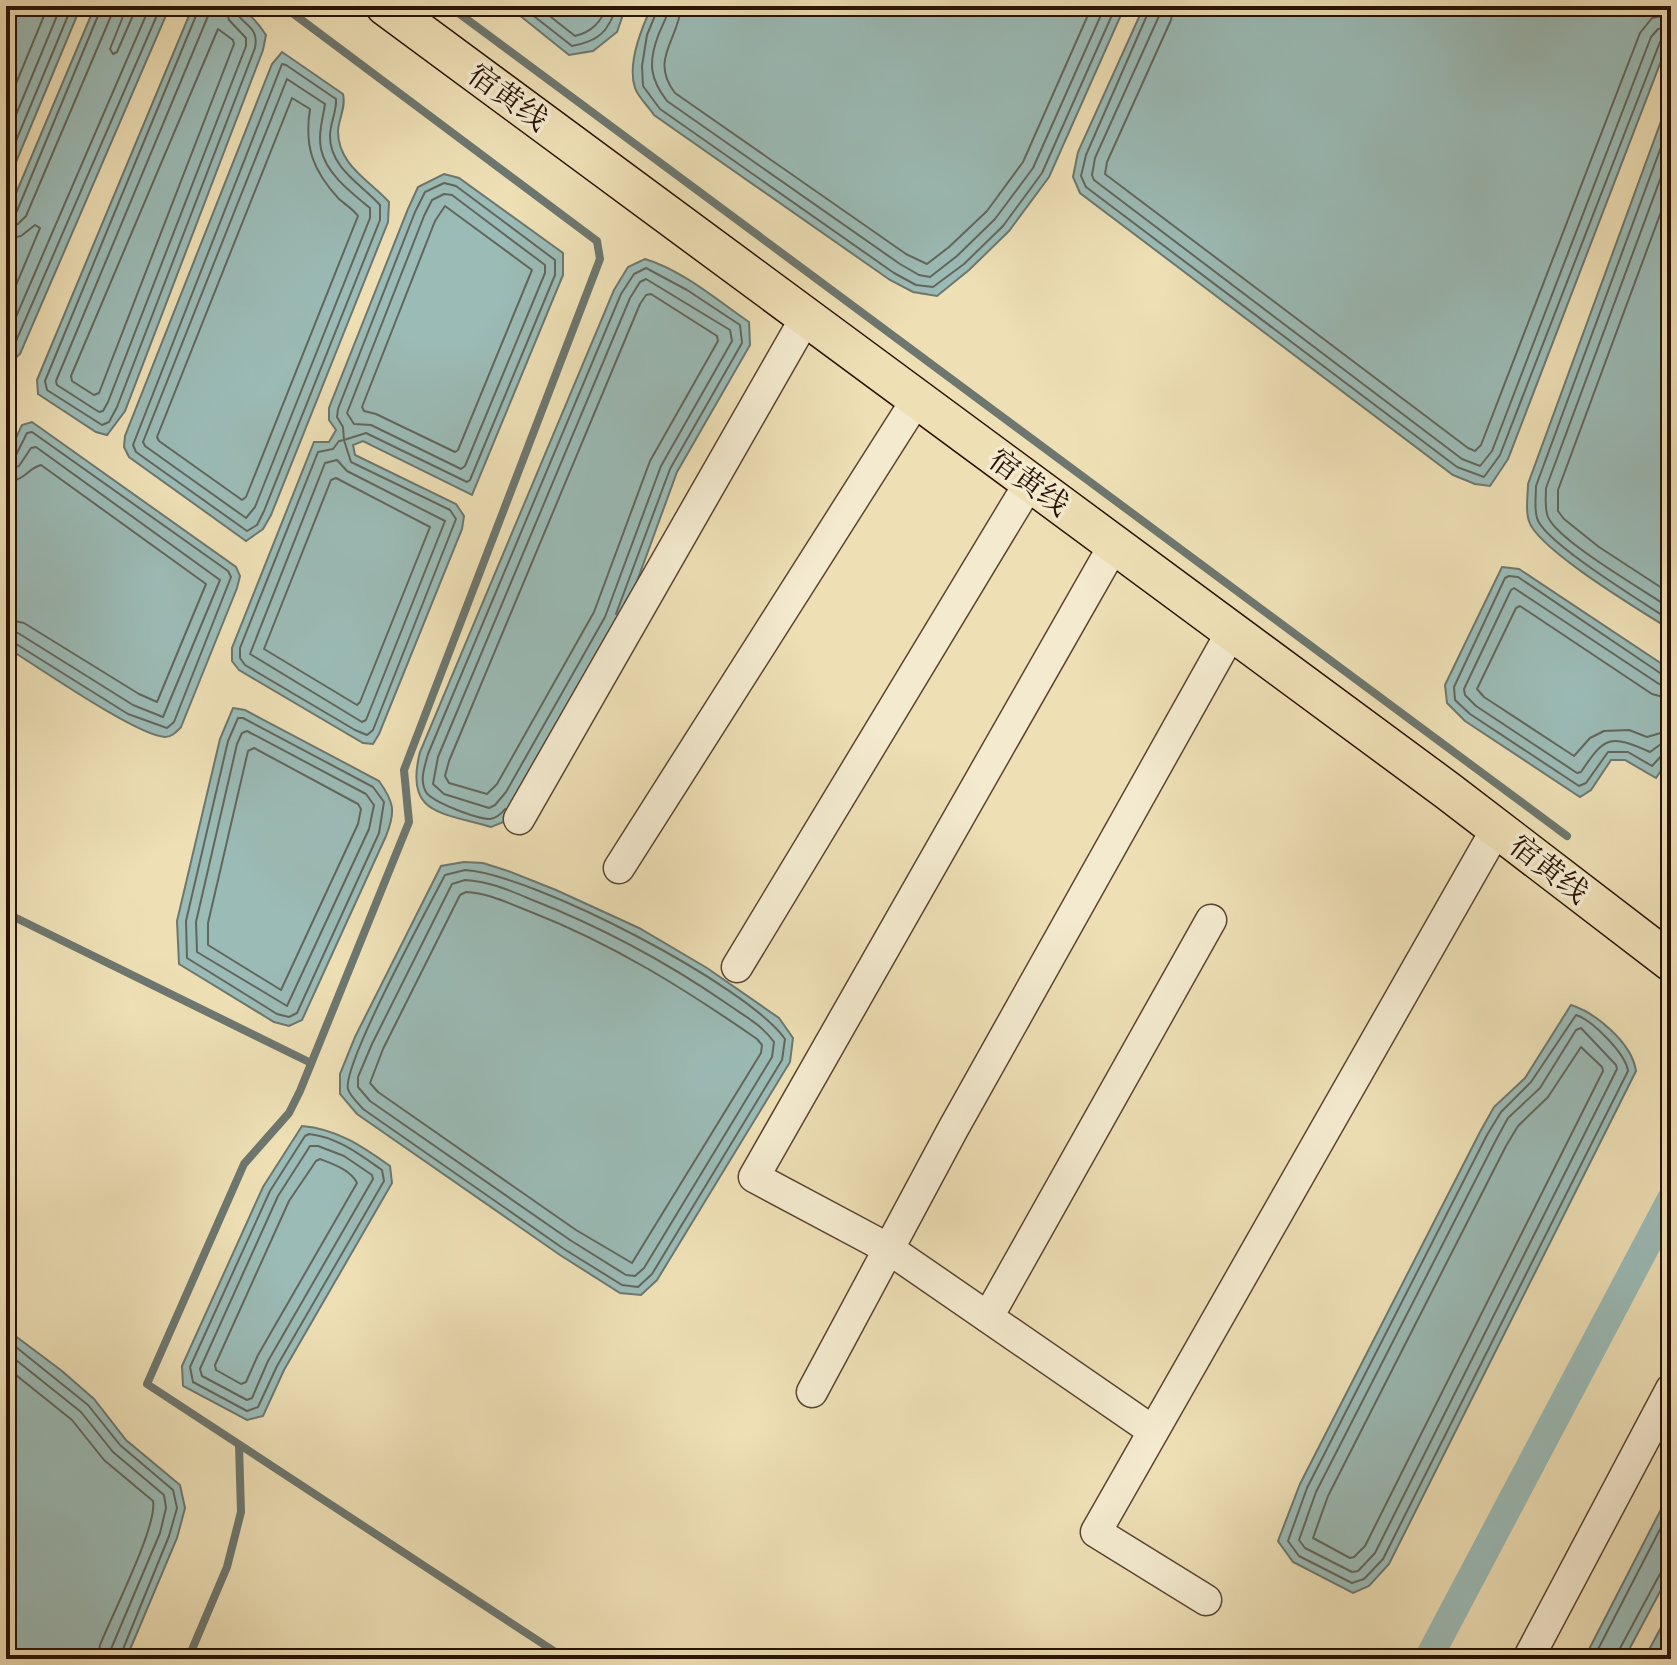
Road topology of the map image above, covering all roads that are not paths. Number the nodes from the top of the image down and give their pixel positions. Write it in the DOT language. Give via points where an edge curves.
graph roads {
  1 [pos="385,6"];
  2 [pos="806,317"];
  3 [pos="917,399"];
  4 [pos="1030,482"];
  5 [pos="1114,545"];
  6 [pos="1232,631"];
  7 [pos="519,819"];
  8 [pos="1497,828"];
  9 [pos="619,868"];
  10 [pos="1211,920"];
  11 [pos="1671,962"];
  12 [pos="737,967"];
  13 [pos="889,1249"];
  14 [pos="988,1317"];
  15 [pos="1671,1389"];
  16 [pos="812,1392"];
  17 [pos="1153,1431"];
  18 [pos="1206,1600"];
  19 [pos="1528,1659"];
  1 -- 2 [label="main road, 宿黄线"];
  2 -- 3 [label="main road, 宿黄线"];
  2 -- 7 [label="street"];
  3 -- 4 [label="main road, 宿黄线"];
  3 -- 9 [label="street"];
  4 -- 5 [label="main road, 宿黄线"];
  4 -- 12 [label="street"];
  5 -- 6 [label="main road, 宿黄线"];
  5 -- 13 [label="street" via="754,1177"];
  6 -- 8 [label="main road, 宿黄线"];
  6 -- 13 [label="street"];
  8 -- 11 [label="main road, 宿黄线"];
  8 -- 17 [label="street"];
  10 -- 14 [label="street"];
  13 -- 14 [label="street"];
  13 -- 16 [label="street"];
  14 -- 17 [label="street"];
  15 -- 19 [label="street"];
  17 -- 18 [label="street" via="1096,1532"];
}
